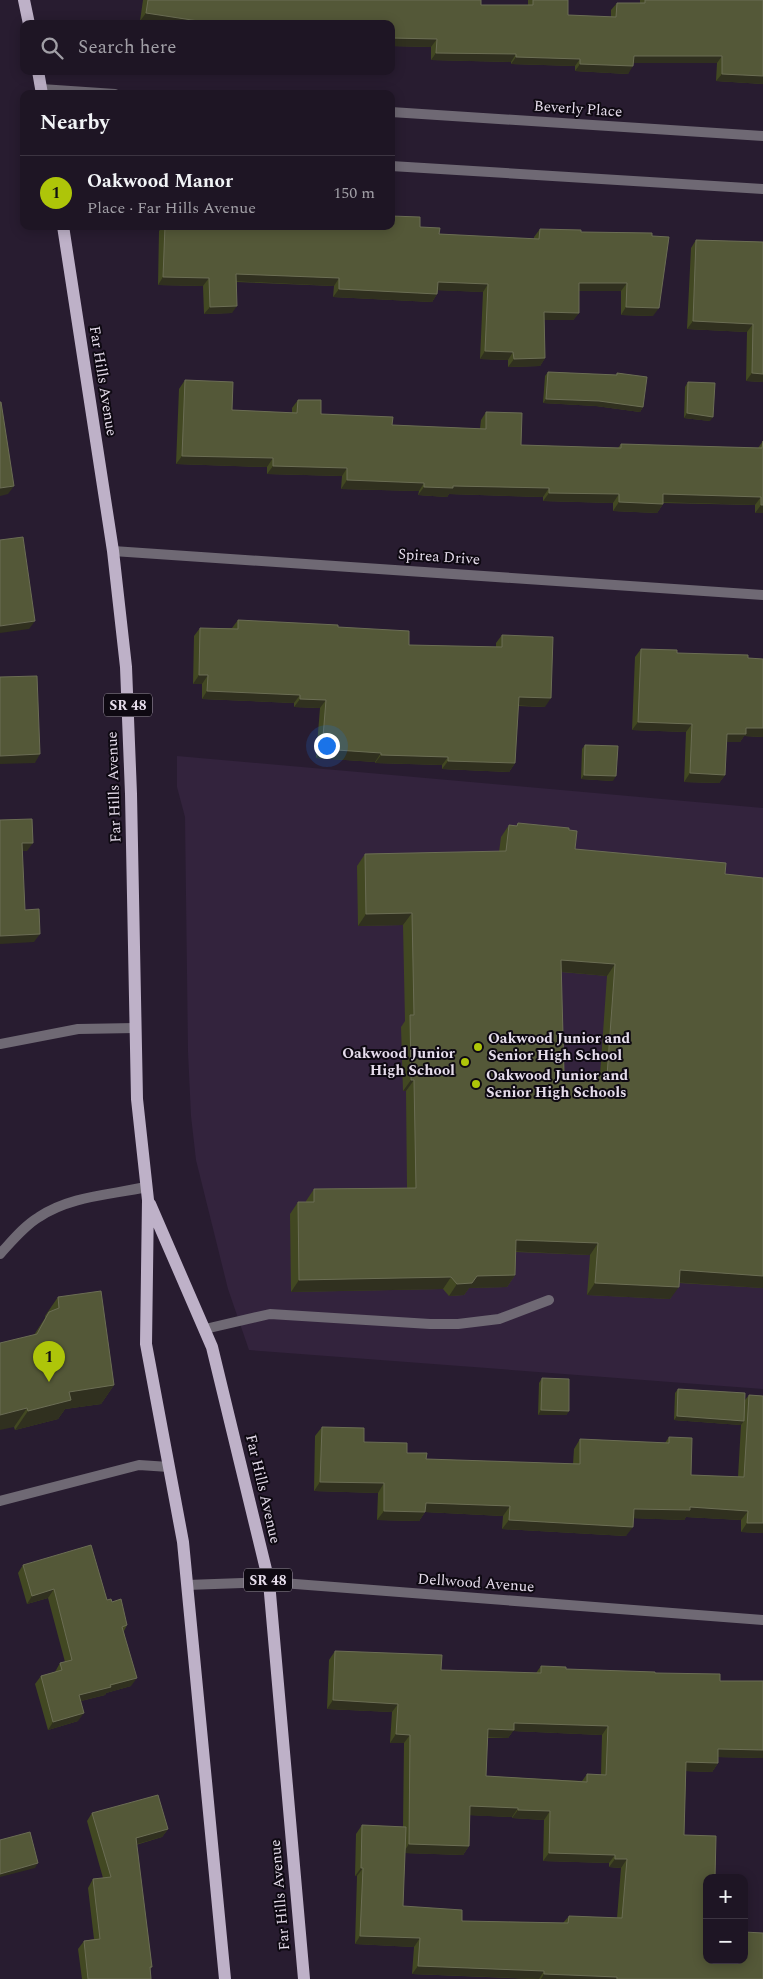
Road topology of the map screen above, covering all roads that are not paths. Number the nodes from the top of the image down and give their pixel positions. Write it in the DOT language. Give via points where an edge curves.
graph roads {
  1 [pos="24,0"];
  2 [pos="27,20"];
  3 [pos="39,75"];
  4 [pos="42,90"];
  5 [pos="395,112"];
  6 [pos="763,136"];
  7 [pos="395,166"];
  8 [pos="763,189"];
  9 [pos="63,230"];
  10 [pos="113,551"];
  11 [pos="763,595"];
  12 [pos="135,1028"];
  13 [pos="0,1044"];
  14 [pos="147,1194"];
  15 [pos="0,1254"];
  16 [pos="549,1300"];
  17 [pos="205,1329"];
  18 [pos="169,1467"];
  19 [pos="0,1501"];
  20 [pos="269,1582"];
  21 [pos="187,1585"];
  22 [pos="763,1620"];
  23 [pos="225,1979"];
  24 [pos="304,1979"];
  1 -- 2 [label="main road"];
  3 -- 4 [label="main road"];
  5 -- 6 [label="street, Beverly Place"];
  7 -- 8 [label="street"];
  9 -- 10 [label="main road, Far Hills Avenue / SR 48"];
  10 -- 11 [label="street, Spirea Drive"];
  10 -- 12 [label="main road, Far Hills Avenue / SR 48" via="126,672"];
  12 -- 13 [label="street" via="78,1029"];
  12 -- 14 [label="main road, Far Hills Avenue / SR 48" via="137,1099"];
  14 -- 15 [label="street" via="76,1200 54,1208 37,1218"];
  14 -- 17 [label="main road, Far Hills Avenue / SR 48"];
  14 -- 18 [label="main road, Far Hills Avenue / SR 48" via="146,1344"];
  16 -- 17 [label="street" via="499,1319 458,1324 270,1314"];
  17 -- 20 [label="main road, Far Hills Avenue / SR 48"];
  18 -- 19 [label="street" via="139,1465"];
  18 -- 21 [label="main road, Far Hills Avenue / SR 48" via="183,1542"];
  20 -- 21 [label="street, Dellwood Avenue"];
  20 -- 22 [label="street, Dellwood Avenue"];
  20 -- 24 [label="main road, Far Hills Avenue / SR 48"];
  21 -- 23 [label="main road, Far Hills Avenue / SR 48"];
}
